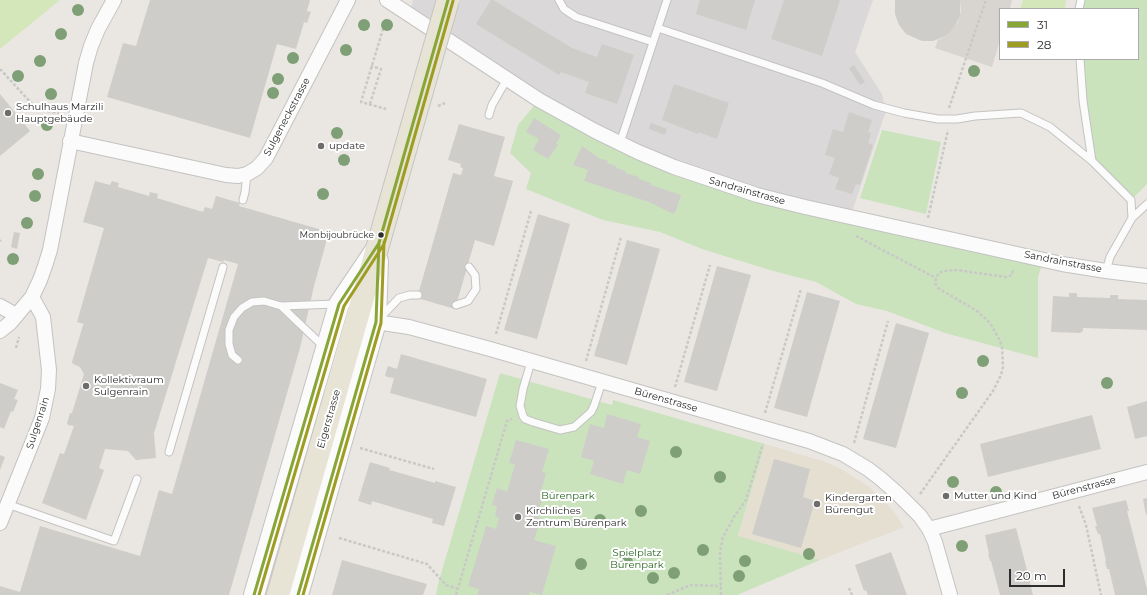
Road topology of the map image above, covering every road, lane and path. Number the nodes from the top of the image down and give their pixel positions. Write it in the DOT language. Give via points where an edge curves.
graph roads {
  1 [pos="114,0"];
  2 [pos="348,0"];
  3 [pos="387,0"];
  4 [pos="448,0"];
  5 [pos="559,0"];
  6 [pos="667,0"];
  7 [pos="986,0"];
  8 [pos="386,19"];
  9 [pos="658,28"];
  10 [pos="653,42"];
  11 [pos="1080,60"];
  12 [pos="371,66"];
  13 [pos="0,69"];
  14 [pos="507,79"];
  15 [pos="370,104"];
  16 [pos="386,109"];
  17 [pos="59,113"];
  18 [pos="489,115"];
  19 [pos="948,119"];
  20 [pos="70,141"];
  21 [pos="620,143"];
  22 [pos="1092,161"];
  23 [pos="247,174"];
  24 [pos="243,200"];
  25 [pos="1147,204"];
  26 [pos="531,211"];
  27 [pos="928,218"];
  28 [pos="1132,218"];
  29 [pos="854,234"];
  30 [pos="621,237"];
  31 [pos="379,243"];
  32 [pos="710,265"];
  33 [pos="223,267"];
  34 [pos="468,267"];
  35 [pos="1013,268"];
  36 [pos="1106,271"];
  37 [pos="1147,276"];
  38 [pos="936,278"];
  39 [pos="801,289"];
  40 [pos="418,295"];
  41 [pos="32,296"];
  42 [pos="339,304"];
  43 [pos="456,305"];
  44 [pos="0,306"];
  45 [pos="281,306"];
  46 [pos="16,315"];
  47 [pos="888,321"];
  48 [pos="376,322"];
  49 [pos="0,331"];
  50 [pos="20,335"];
  51 [pos="494,340"];
  52 [pos="16,348"];
  53 [pos="325,349"];
  54 [pos="238,360"];
  55 [pos="531,362"];
  56 [pos="585,365"];
  57 [pos="602,382"];
  58 [pos="674,391"];
  59 [pos="764,417"];
  60 [pos="504,427"];
  61 [pos="764,439"];
  62 [pos="852,447"];
  63 [pos="360,448"];
  64 [pos="169,452"];
  65 [pos="434,469"];
  66 [pos="1147,472"];
  67 [pos="137,479"];
  68 [pos="917,499"];
  69 [pos="7,504"];
  70 [pos="1078,505"];
  71 [pos="0,523"];
  72 [pos="929,529"];
  73 [pos="339,538"];
  74 [pos="721,586"];
  75 [pos="849,588"];
  76 [pos="458,589"];
  77 [pos="254,595"];
  78 [pos="278,595"];
  79 [pos="298,595"];
  80 [pos="456,595"];
  81 [pos="667,595"];
  82 [pos="721,595"];
  83 [pos="852,595"];
  84 [pos="950,595"];
  85 [pos="1101,595"];
  1 -- 20 [label="street" via="91,46"];
  2 -- 23 [label="street, Sulgeneckstrasse" via="266,158"];
  3 -- 14 [label="street, Sandrainstrasse"];
  4 -- 31 [label="main road, Eigerstrasse, bridge"];
  5 -- 10 [label="lane" via="564,8 576,17"];
  6 -- 9 [label="lane"];
  7 -- 19 [label="path" via="950,106"];
  8 -- 12 [label="path"];
  9 -- 10 [label="lane"];
  9 -- 19 [label="lane" via="822,82 874,105 904,113"];
  10 -- 21 [label="lane"];
  11 -- 22 [label="lane" via="1082,101"];
  12 -- 15 [label="path" via="361,102"];
  12 -- 15 [label="path" via="381,69"];
  13 -- 17 [label="path" via="34,106"];
  14 -- 18 [label="lane"];
  14 -- 21 [label="street, Sandrainstrasse" via="539,100"];
  15 -- 16 [label="path"];
  19 -- 22 [label="lane" via="1021,113 1050,127"];
  19 -- 27 [label="path"];
  20 -- 23 [label="street" via="226,175"];
  20 -- 41 [label="street" via="50,250"];
  21 -- 36 [label="street, Sandrainstrasse" via="674,167 757,195 927,235"];
  22 -- 28 [label="lane" via="1131,200"];
  23 -- 24 [label="lane"];
  25 -- 28 [label="lane"];
  26 -- 51 [label="path"];
  28 -- 36 [label="lane" via="1110,257"];
  29 -- 38 [label="path"];
  30 -- 56 [label="path"];
  31 -- 42 [label="main road, Eigerstrasse"];
  31 -- 48 [label="main road, Eigerstrasse"];
  31 -- 78 [label="main road, Eigerstrasse"];
  32 -- 58 [label="path"];
  33 -- 64 [label="lane"];
  34 -- 43 [label="lane" via="475,274 476,289 468,301"];
  35 -- 38 [label="path" via="1009,276 957,270 943,271"];
  36 -- 37 [label="street, Sandrainstrasse"];
  38 -- 68 [label="path" via="938,288 977,311 990,323 1002,346 1003,367 993,391"];
  39 -- 59 [label="path"];
  40 -- 48 [label="lane" via="399,298"];
  41 -- 46 [label="street"];
  41 -- 69 [label="street, Sulgenrain" via="43,317 49,370 48,389 42,418"];
  42 -- 45 [label="lane"];
  42 -- 53 [label="main road, Eigerstrasse"];
  44 -- 46 [label="street"];
  45 -- 53 [label="lane"];
  45 -- 54 [label="lane" via="264,301 252,302 234,317 229,330 229,344 232,355"];
  46 -- 49 [label="street"];
  47 -- 62 [label="path"];
  48 -- 55 [label="street, Bürenstrasse" via="409,327"];
  48 -- 79 [label="main road, Eigerstrasse"];
  50 -- 52 [label="path"];
  53 -- 77 [label="main road, Eigerstrasse"];
  55 -- 57 [label="street, Bürenstrasse"];
  55 -- 57 [label="lane" via="520,406 523,416 525,419 560,430 574,428 591,412"];
  57 -- 72 [label="street, Bürenstrasse" via="809,441 843,454 868,469 893,489 914,509"];
  60 -- 76 [label="path"];
  61 -- 74 [label="path" via="746,500 723,537 720,552"];
  63 -- 65 [label="path"];
  66 -- 72 [label="street, Bürenstrasse"];
  67 -- 69 [label="lane" via="114,541"];
  69 -- 71 [label="street, Sulgenrain"];
  70 -- 85 [label="path" via="1086,526"];
  72 -- 84 [label="street, Bürenstrasse"];
  73 -- 76 [label="path" via="427,564 446,585"];
  74 -- 81 [label="path" via="691,585"];
  74 -- 82 [label="path"];
  75 -- 83 [label="path"];
  76 -- 80 [label="path"];
}
